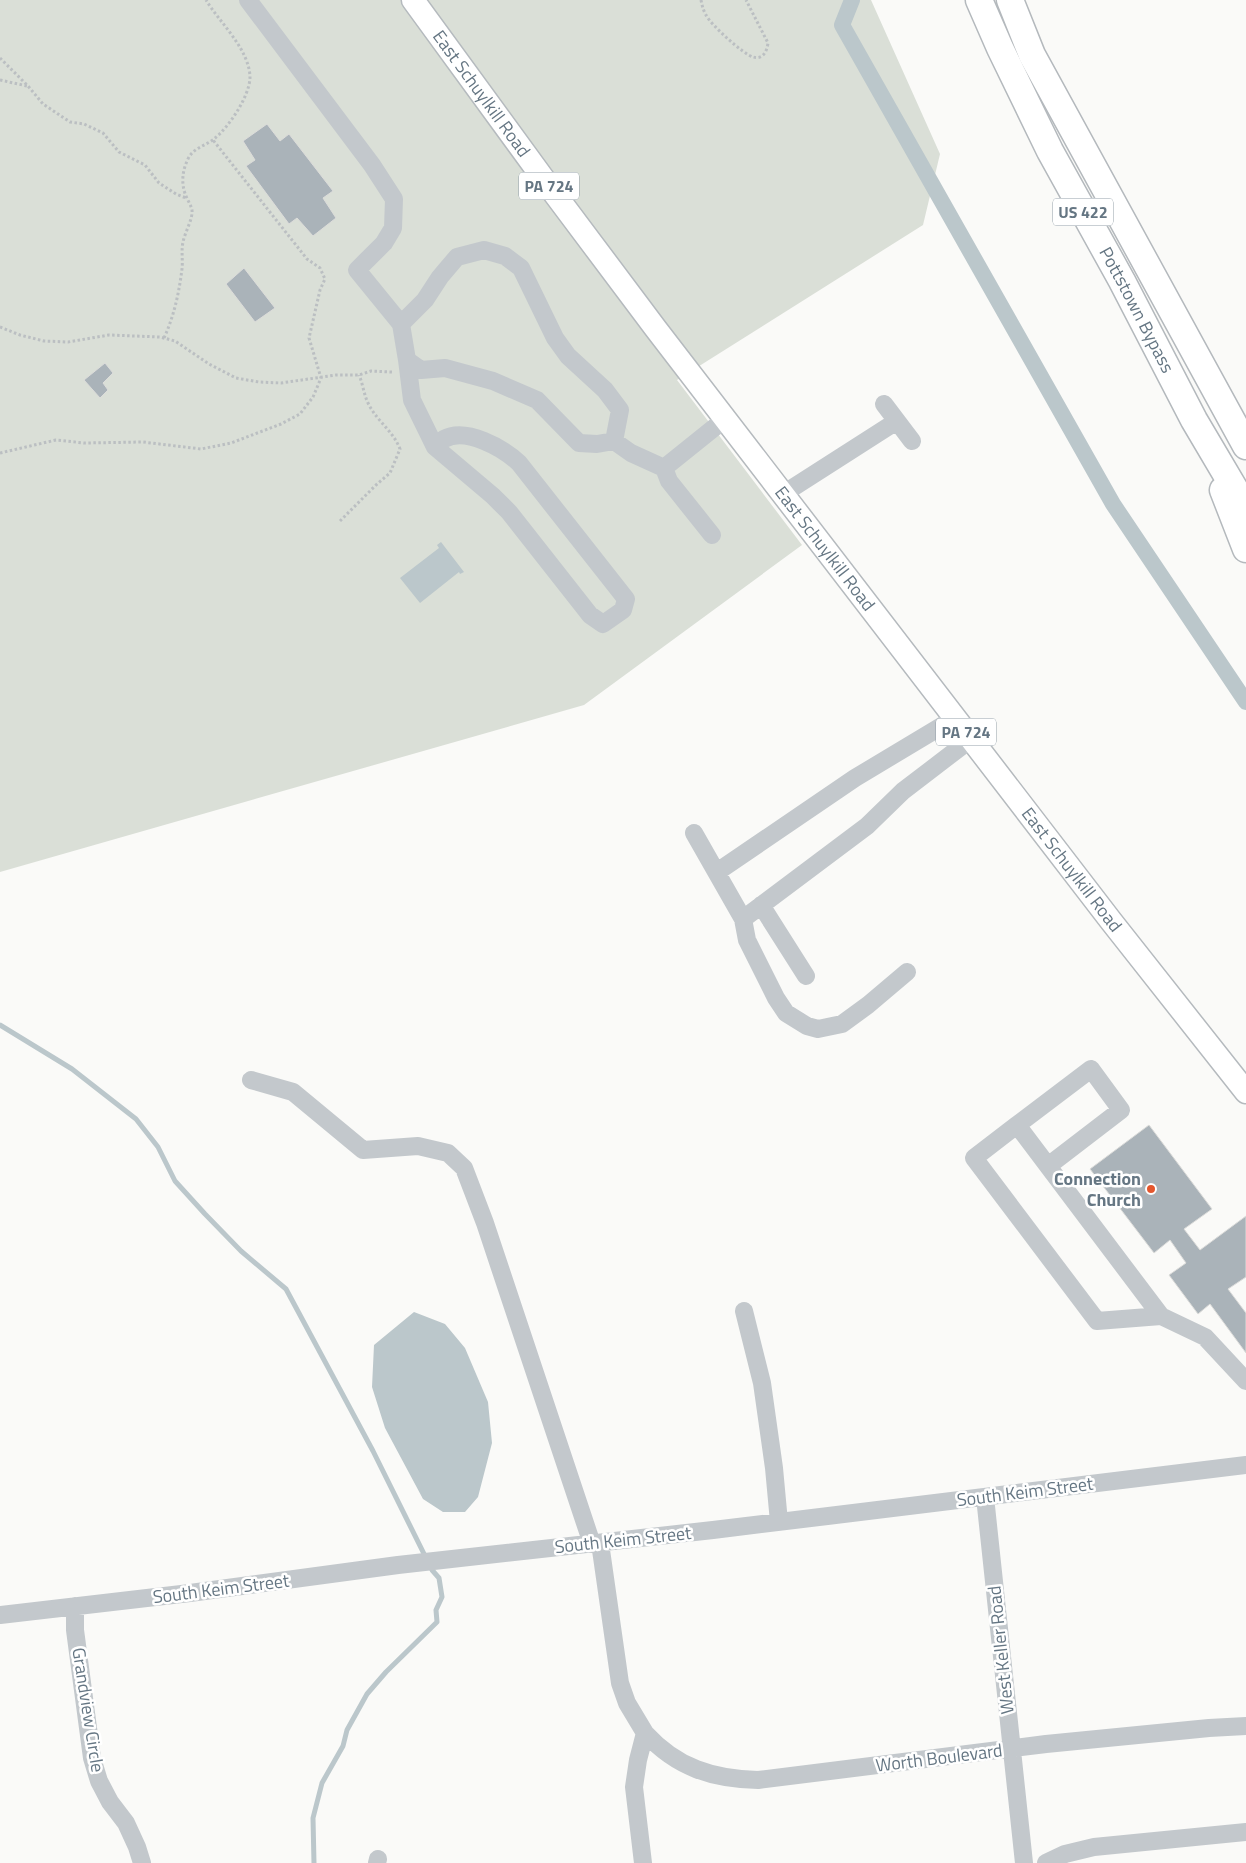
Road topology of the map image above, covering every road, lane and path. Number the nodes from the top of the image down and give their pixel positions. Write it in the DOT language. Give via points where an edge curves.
graph roads {
  1 [pos="206,0"];
  2 [pos="248,0"];
  3 [pos="413,0"];
  4 [pos="701,0"];
  5 [pos="746,0"];
  6 [pos="980,0"];
  7 [pos="1010,0"];
  8 [pos="0,58"];
  9 [pos="0,80"];
  10 [pos="28,86"];
  11 [pos="213,140"];
  12 [pos="186,198"];
  13 [pos="1154,279"];
  14 [pos="401,324"];
  15 [pos="0,327"];
  16 [pos="164,338"];
  17 [pos="406,360"];
  18 [pos="359,374"];
  19 [pos="321,378"];
  20 [pos="410,382"];
  21 [pos="884,404"];
  22 [pos="725,419"];
  23 [pos="1194,420"];
  24 [pos="897,421"];
  25 [pos="1246,428"];
  26 [pos="614,441"];
  27 [pos="912,441"];
  28 [pos="1246,446"];
  29 [pos="435,447"];
  30 [pos="0,453"];
  31 [pos="664,468"];
  32 [pos="783,494"];
  33 [pos="1246,508"];
  34 [pos="340,521"];
  35 [pos="712,535"];
  36 [pos="1246,549"];
  37 [pos="955,718"];
  38 [pos="971,739"];
  39 [pos="694,833"];
  40 [pos="717,872"];
  41 [pos="761,905"];
  42 [pos="743,919"];
  43 [pos="907,972"];
  44 [pos="806,976"];
  45 [pos="251,1080"];
  46 [pos="1246,1092"];
  47 [pos="1017,1125"];
  48 [pos="1048,1166"];
  49 [pos="744,1311"];
  50 [pos="1161,1316"];
  51 [pos="1246,1381"];
  52 [pos="1246,1465"];
  53 [pos="985,1497"];
  54 [pos="779,1522"];
  55 [pos="596,1543"];
  56 [pos="75,1606"];
  57 [pos="0,1615"];
  58 [pos="1246,1726"];
  59 [pos="646,1733"];
  60 [pos="1011,1749"];
  61 [pos="1246,1832"];
  62 [pos="142,1863"];
  63 [pos="643,1863"];
  64 [pos="1024,1863"];
  65 [pos="1046,1863"];
  1 -- 11 [label="path" via="245,55 250,78 246,97"];
  2 -- 14 [label="street" via="394,199 394,228 357,270"];
  3 -- 22 [label="main road, East Schuylkill Road / PA 724"];
  4 -- 5 [label="path" via="707,17 716,27 742,50 759,57 766,52 768,43"];
  6 -- 23 [label="highway, Pottstown Bypass / US 422" via="1050,151"];
  7 -- 13 [label="highway, Pottstown Bypass / US 422" via="1032,55"];
  8 -- 10 [label="path"];
  9 -- 10 [label="path"];
  10 -- 12 [label="path" via="43,104 70,122 84,124 103,133 119,152 145,166 159,183"];
  11 -- 12 [label="path" via="188,157 183,173"];
  11 -- 19 [label="path" via="307,259 320,268 325,279 309,338"];
  12 -- 16 [label="path" via="192,209 192,218 184,234 174,316"];
  13 -- 25 [label="highway"];
  13 -- 28 [label="highway, Pottstown Bypass / US 422"];
  14 -- 17 [label="street"];
  14 -- 26 [label="street" via="425,300 457,258 484,250 505,256 521,268 568,356 605,390 620,410"];
  15 -- 16 [label="path" via="44,341 68,342 109,335"];
  16 -- 19 [label="path" via="175,341 236,378 281,383"];
  17 -- 20 [label="street"];
  17 -- 26 [label="street" via="421,370 445,368 493,381 537,400 579,443"];
  18 -- 19 [label="path"];
  18 -- 20 [label="path" via="386,370"];
  18 -- 34 [label="path" via="368,403 395,437 400,449 390,473"];
  19 -- 30 [label="path" via="313,397 300,414 231,443 201,449 152,442 56,440"];
  20 -- 29 [label="street" via="412,400"];
  21 -- 24 [label="street"];
  22 -- 31 [label="street"];
  22 -- 32 [label="main road, East Schuylkill Road / PA 724"];
  23 -- 33 [label="highway, Pottstown Bypass / US 422"];
  23 -- 36 [label="highway"];
  24 -- 27 [label="street"];
  24 -- 32 [label="street"];
  26 -- 31 [label="street"];
  29 -- 29 [label="street" via="509,512 590,615 602,624 623,610 626,599 508,452 485,440 461,436 444,438"];
  31 -- 35 [label="street" via="669,480"];
  32 -- 37 [label="main road, East Schuylkill Road / PA 724"];
  37 -- 38 [label="main road, East Schuylkill Road / PA 724"];
  37 -- 40 [label="street" via="855,778"];
  38 -- 41 [label="street" via="903,791 867,826"];
  38 -- 46 [label="main road, East Schuylkill Road / PA 724"];
  39 -- 40 [label="street"];
  40 -- 42 [label="street"];
  41 -- 42 [label="street"];
  41 -- 44 [label="street"];
  42 -- 43 [label="street" via="747,940 776,998 786,1013 807,1026 818,1029 842,1024"];
  45 -- 55 [label="street, Worth Boulevard" via="293,1092 363,1150 418,1146 448,1153 464,1168"];
  47 -- 48 [label="street"];
  47 -- 48 [label="street" via="1090,1069 1121,1110"];
  47 -- 50 [label="street" via="974,1158 1097,1321"];
  48 -- 50 [label="street"];
  49 -- 54 [label="street" via="762,1382"];
  50 -- 51 [label="street" via="1205,1338"];
  52 -- 53 [label="street, South Keim Street"];
  53 -- 54 [label="street, South Keim Street"];
  53 -- 60 [label="street, West Keller Road"];
  54 -- 55 [label="street, South Keim Street"];
  55 -- 56 [label="street, South Keim Street"];
  55 -- 59 [label="street, Worth Boulevard" via="620,1683 627,1703"];
  56 -- 57 [label="street, South Keim Street"];
  56 -- 62 [label="street, Grandview Circle" via="75,1630 92,1758 99,1781 126,1824"];
  58 -- 60 [label="street, Worth Boulevard"];
  59 -- 60 [label="street, Worth Boulevard" via="668,1755 686,1766 735,1780 758,1780"];
  59 -- 63 [label="street" via="638,1760 634,1795"];
  60 -- 64 [label="street, West Keller Road"];
  61 -- 65 [label="street" via="1094,1847 1065,1854"];
}
